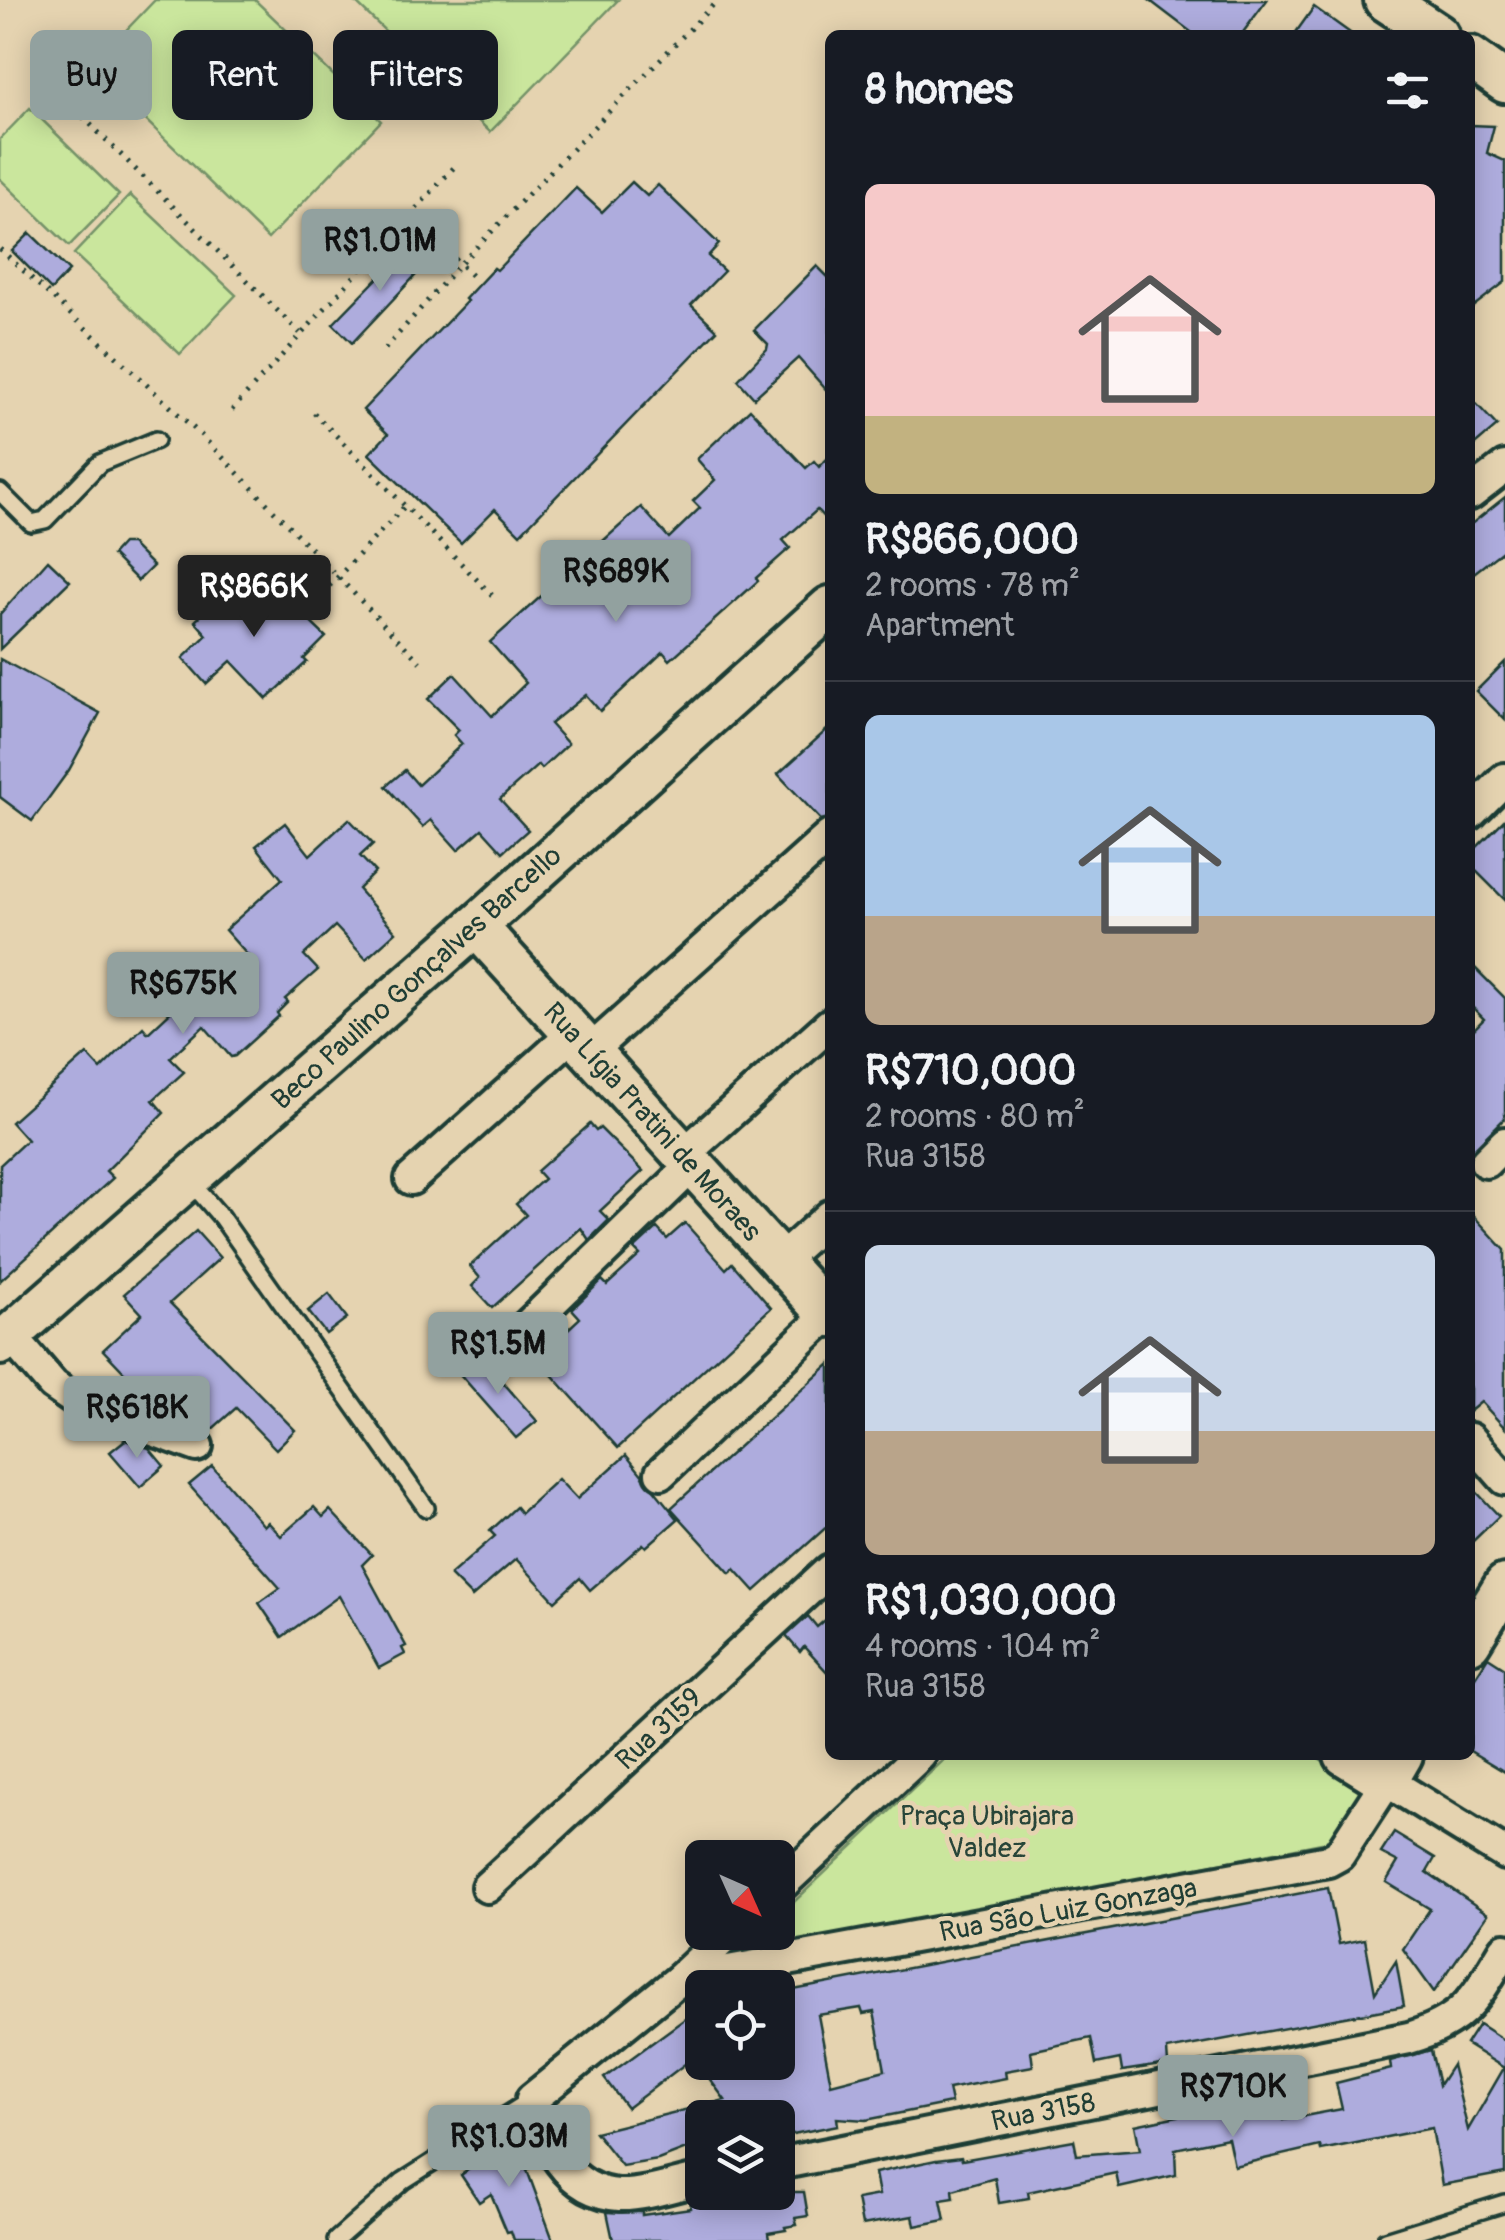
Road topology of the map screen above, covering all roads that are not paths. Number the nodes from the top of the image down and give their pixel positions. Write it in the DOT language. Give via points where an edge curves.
graph roads {
  1 [pos="1385,0"];
  2 [pos="1430,30"];
  3 [pos="1475,61"];
  4 [pos="1505,82"];
  5 [pos="156,440"];
  6 [pos="1505,467"];
  7 [pos="1475,490"];
  8 [pos="0,492"];
  9 [pos="825,612"];
  10 [pos="1505,779"];
  11 [pos="1475,809"];
  12 [pos="825,844"];
  13 [pos="476,926"];
  14 [pos="825,1029"];
  15 [pos="581,1043"];
  16 [pos="688,1160"];
  17 [pos="411,1179"];
  18 [pos="190,1180"];
  19 [pos="825,1220"];
  20 [pos="780,1261"];
  21 [pos="825,1310"];
  22 [pos="825,1320"];
  23 [pos="524,1329"];
  24 [pos="5,1340"];
  25 [pos="1475,1445"];
  26 [pos="197,1446"];
  27 [pos="661,1474"];
  28 [pos="1505,1479"];
  29 [pos="426,1508"];
  30 [pos="825,1575"];
  31 [pos="1505,1585"];
  32 [pos="1475,1634"];
  33 [pos="915,1760"];
  34 [pos="1364,1760"];
  35 [pos="1394,1768"];
  36 [pos="1505,1854"];
  37 [pos="795,1872"];
  38 [pos="487,1888"];
  39 [pos="1505,1949"];
  40 [pos="711,1950"];
  41 [pos="680,1980"];
  42 [pos="532,2099"];
  43 [pos="795,2161"];
  44 [pos="685,2183"];
  45 [pos="1505,2203"];
  46 [pos="336,2240"];
  47 [pos="1385,2240"];
  1 -- 2 [label="main road"];
  3 -- 4 [label="main road"];
  5 -- 8 [label="lane" via="100,463 45,520 31,523"];
  6 -- 7 [label="street"];
  9 -- 13 [label="main road, Beco Paulino Gonçalves Barcello"];
  10 -- 11 [label="street"];
  12 -- 15 [label="street"];
  13 -- 15 [label="main road, Rua Lígia Pratini de Moraes"];
  13 -- 18 [label="main road, Beco Paulino Gonçalves Barcello"];
  14 -- 16 [label="street"];
  15 -- 16 [label="main road, Rua Lígia Pratini de Moraes"];
  15 -- 17 [label="street"];
  16 -- 20 [label="main road, Rua Lígia Pratini de Moraes"];
  16 -- 23 [label="street"];
  18 -- 24 [label="main road, Beco Paulino Gonçalves Barcello"];
  18 -- 29 [label="lane"];
  19 -- 20 [label="street"];
  20 -- 21 [label="main road, Rua Lígia Pratini de Moraes"];
  22 -- 27 [label="street"];
  24 -- 26 [label="street" via="79,1403"];
  25 -- 28 [label="street"];
  30 -- 38 [label="street, Rua 3159"];
  31 -- 32 [label="main road"];
  33 -- 37 [label="street"];
  34 -- 35 [label="main road"];
  35 -- 36 [label="street"];
  35 -- 41 [label="street, Rua São Luiz Gonzaga" via="1339,1855 1328,1860"];
  39 -- 43 [label="street, Rua 3158" via="1454,2020 1410,2038"];
  40 -- 41 [label="street"];
  41 -- 42 [label="street"];
  42 -- 44 [label="street" via="553,2154 573,2178 622,2196"];
  42 -- 46 [label="lane" via="402,2180"];
  45 -- 47 [label="lane"];
}
